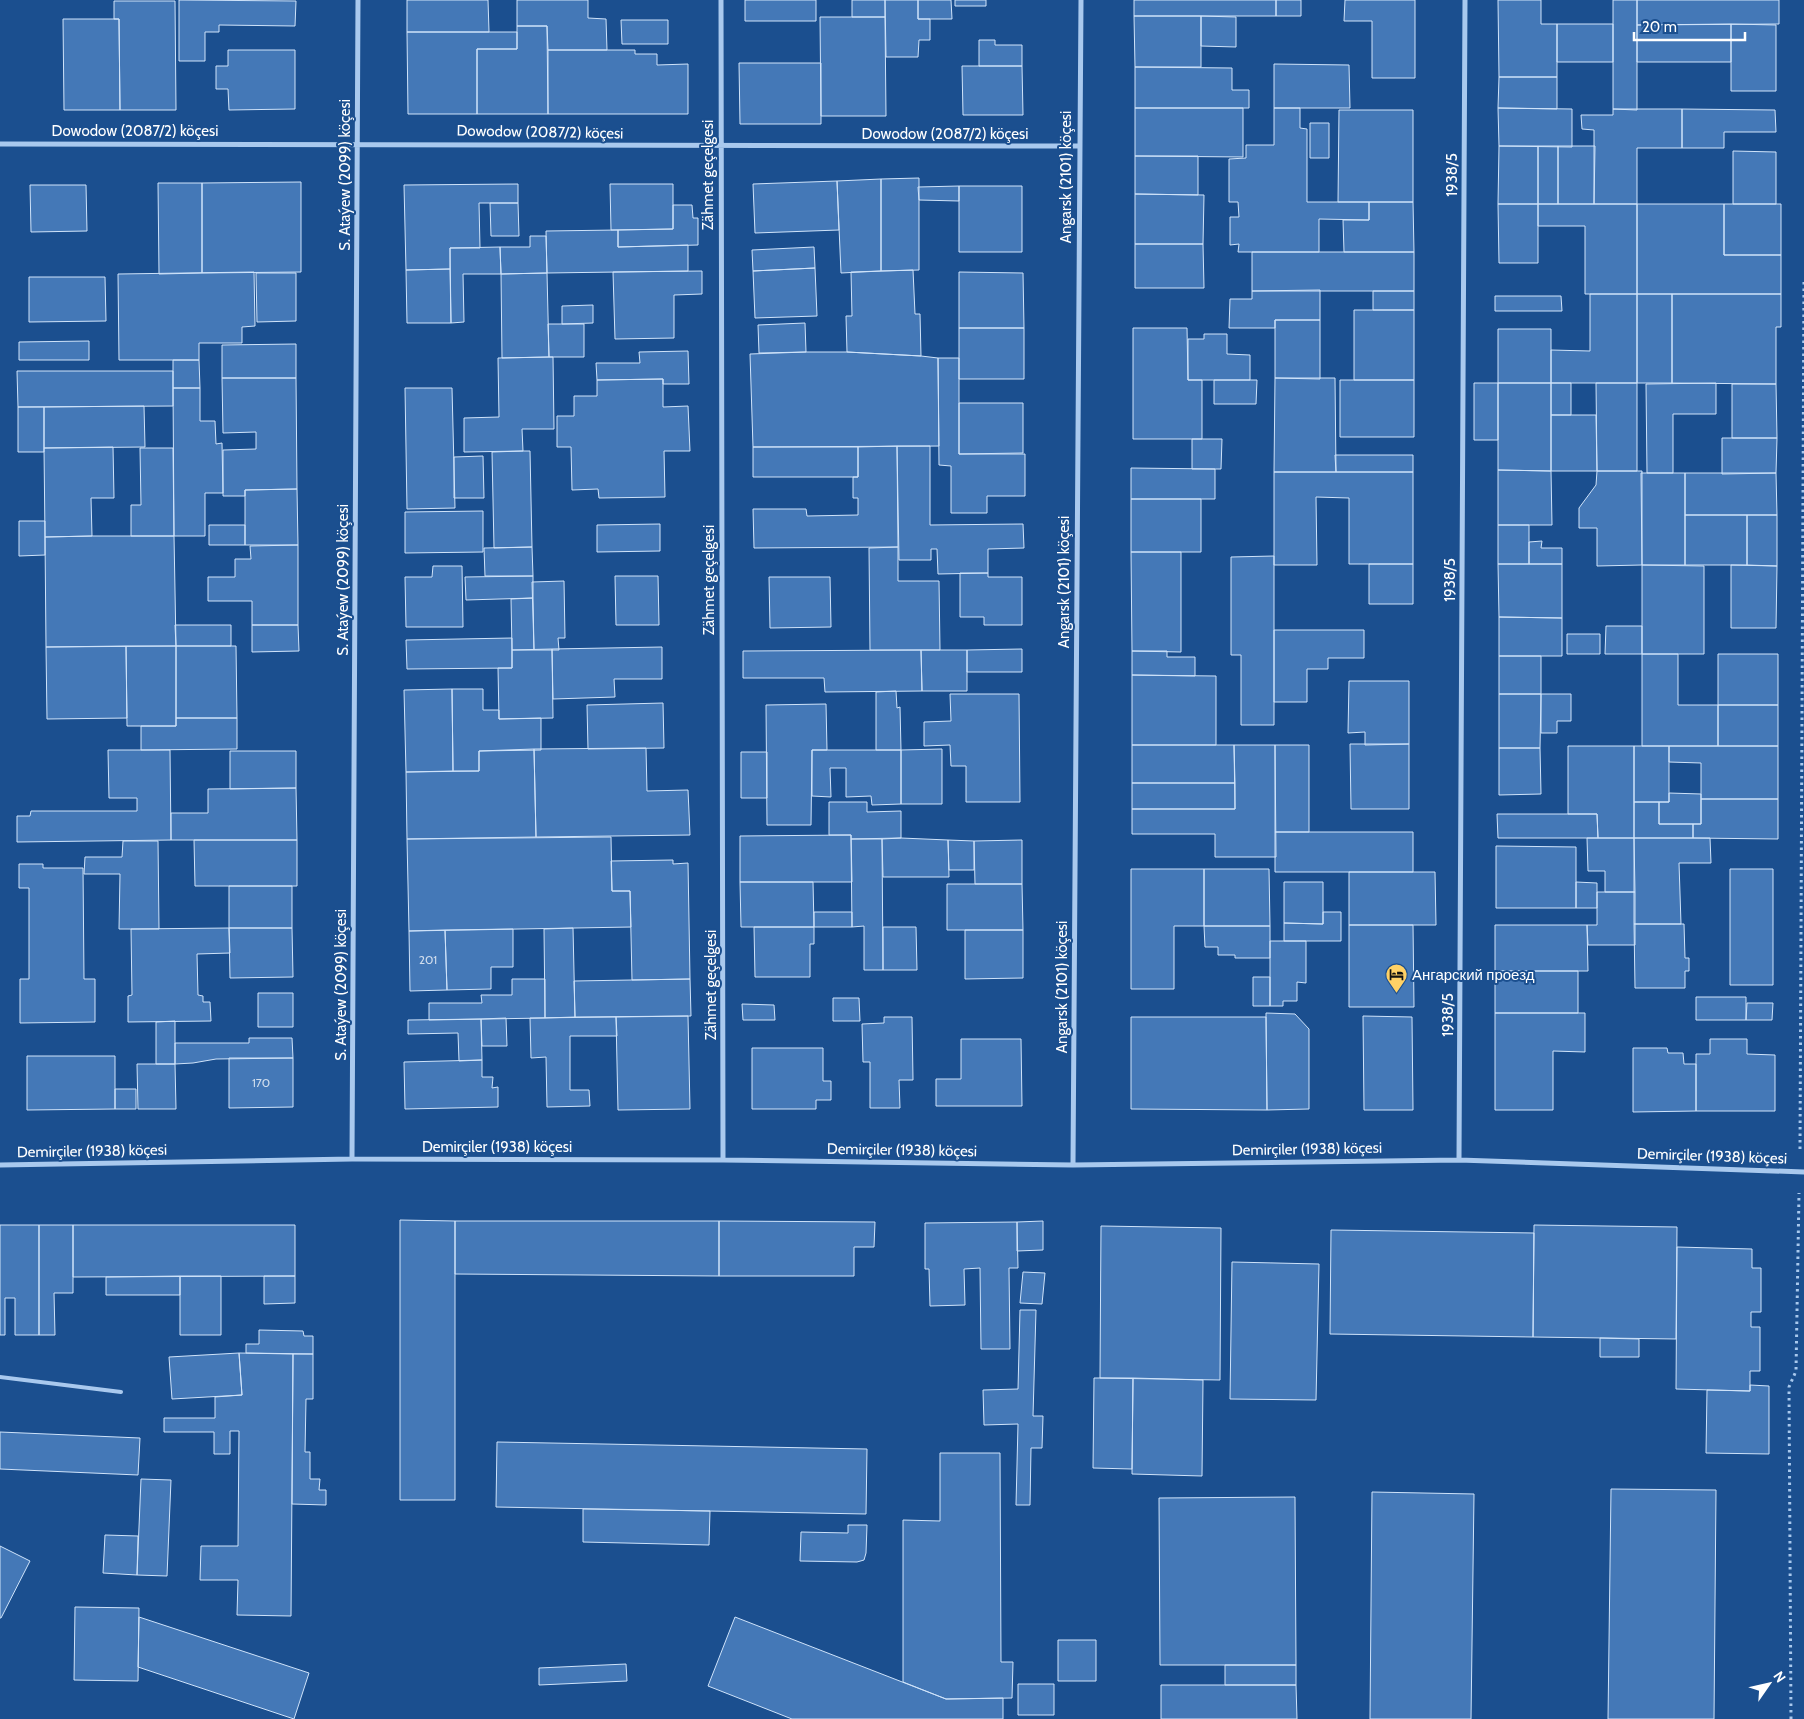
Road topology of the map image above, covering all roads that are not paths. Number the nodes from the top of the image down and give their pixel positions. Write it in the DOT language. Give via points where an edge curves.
graph roads {
  1 [pos="358,0"];
  2 [pos="721,0"];
  3 [pos="1081,0"];
  4 [pos="1465,0"];
  5 [pos="358,143"];
  6 [pos="0,144"];
  7 [pos="1079,146"];
  8 [pos="721,147"];
  9 [pos="352,1159"];
  10 [pos="724,1160"];
  11 [pos="1459,1160"];
  12 [pos="0,1165"];
  13 [pos="1073,1165"];
  14 [pos="1802,1172"];
  15 [pos="0,1377"];
  16 [pos="120,1392"];
  1 -- 5 [label="street, S. Ataýew (2099) köçesi"];
  2 -- 8 [label="street, Zähmet geçelgesi"];
  3 -- 7 [label="street, Angarsk (2101) köçesi"];
  4 -- 11 [label="street, 1938/5"];
  5 -- 6 [label="street, Dowodow (2087/2) köçesi"];
  5 -- 8 [label="street, Dowodow (2087/2) köçesi"];
  5 -- 9 [label="street, S. Ataýew (2099) köçesi"];
  7 -- 8 [label="street, Dowodow (2087/2) köçesi"];
  7 -- 13 [label="street, Angarsk (2101) köçesi"];
  8 -- 10 [label="street, Zähmet geçelgesi"];
  9 -- 10 [label="street, Demirçiler (1938) köçesi"];
  9 -- 12 [label="street, Demirçiler (1938) köçesi"];
  10 -- 13 [label="street, Demirçiler (1938) köçesi"];
  11 -- 13 [label="street, Demirçiler (1938) köçesi"];
  11 -- 14 [label="street, Demirçiler (1938) köçesi"];
  15 -- 16 [label="lane"];
}
